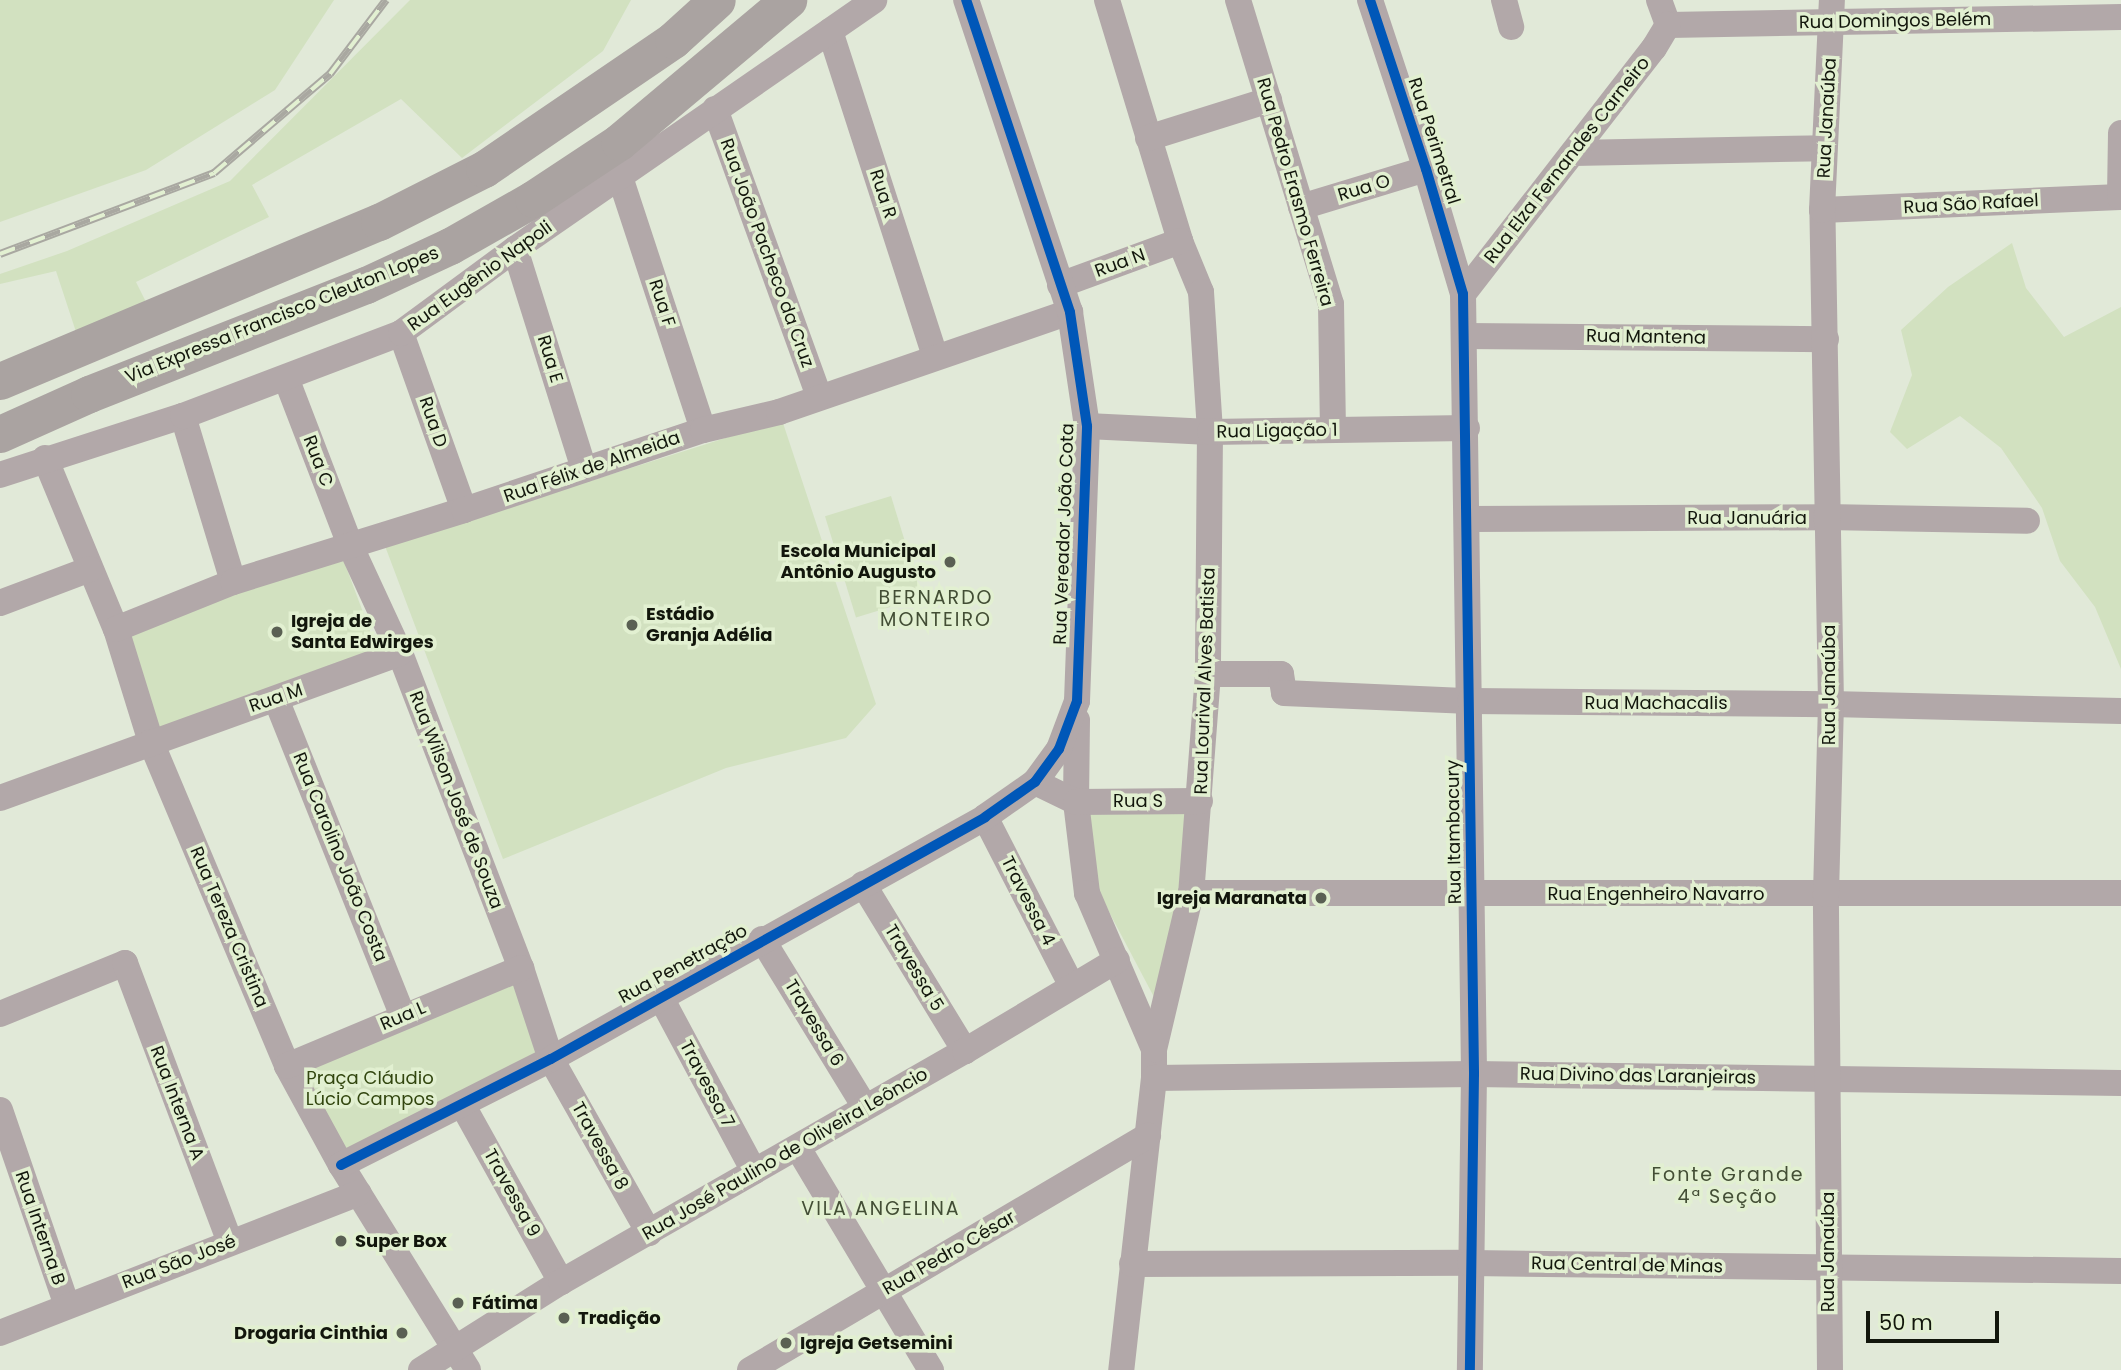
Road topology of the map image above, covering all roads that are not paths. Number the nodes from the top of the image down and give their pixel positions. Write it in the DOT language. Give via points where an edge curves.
graph roads {
  1 [pos="717,0"];
  2 [pos="788,0"];
  3 [pos="874,0"];
  4 [pos="966,0"];
  5 [pos="1107,0"];
  6 [pos="1238,0"];
  7 [pos="1504,0"];
  8 [pos="1377,2"];
  9 [pos="1833,11"];
  10 [pos="1664,12"];
  11 [pos="2121,17"];
  12 [pos="1511,27"];
  13 [pos="830,31"];
  14 [pos="1269,100"];
  15 [pos="715,109"];
  16 [pos="2121,133"];
  17 [pos="1148,138"];
  18 [pos="1824,148"];
  19 [pos="1573,153"];
  20 [pos="1426,169"];
  21 [pos="620,177"];
  22 [pos="2120,197"];
  23 [pos="1301,207"];
  24 [pos="1822,211"];
  25 [pos="1180,241"];
  26 [pos="515,249"];
  27 [pos="1060,285"];
  28 [pos="1463,294"];
  29 [pos="1070,312"];
  30 [pos="401,332"];
  31 [pos="1465,336"];
  32 [pos="1826,339"];
  33 [pos="935,356"];
  34 [pos="286,378"];
  35 [pos="0,381"];
  36 [pos="819,397"];
  37 [pos="183,416"];
  38 [pos="1087,426"];
  39 [pos="1467,428"];
  40 [pos="703,430"];
  41 [pos="1333,430"];
  42 [pos="1210,432"];
  43 [pos="0,434"];
  44 [pos="45,458"];
  45 [pos="584,469"];
  46 [pos="0,475"];
  47 [pos="464,510"];
  48 [pos="1826,517"];
  49 [pos="1468,519"];
  50 [pos="2027,521"];
  51 [pos="350,545"];
  52 [pos="90,569"];
  53 [pos="233,582"];
  54 [pos="0,603"];
  55 [pos="116,629"];
  56 [pos="400,653"];
  57 [pos="1208,674"];
  58 [pos="276,699"];
  59 [pos="1077,701"];
  60 [pos="1470,701"];
  61 [pos="1831,704"];
  62 [pos="2121,711"];
  63 [pos="151,742"];
  64 [pos="1035,782"];
  65 [pos="0,798"];
  66 [pos="1200,801"];
  67 [pos="1076,802"];
  68 [pos="985,817"];
  69 [pos="863,884"];
  70 [pos="1191,893"];
  71 [pos="1472,893"];
  72 [pos="2121,893"];
  73 [pos="1826,894"];
  74 [pos="762,939"];
  75 [pos="1116,960"];
  76 [pos="521,968"];
  77 [pos="1072,986"];
  78 [pos="660,996"];
  79 [pos="0,1014"];
  80 [pos="403,1016"];
  81 [pos="1154,1049"];
  82 [pos="965,1051"];
  83 [pos="551,1059"];
  84 [pos="287,1066"];
  85 [pos="1474,1074"];
  86 [pos="1154,1078"];
  87 [pos="1828,1079"];
  88 [pos="2121,1083"];
  89 [pos="462,1104"];
  90 [pos="865,1107"];
  91 [pos="0,1110"];
  92 [pos="1148,1136"];
  93 [pos="798,1148"];
  94 [pos="341,1165"];
  95 [pos="754,1171"];
  96 [pos="359,1193"];
  97 [pos="649,1233"];
  98 [pos="230,1242"];
  99 [pos="1471,1263"];
  100 [pos="1132,1264"];
  101 [pos="1827,1268"];
  102 [pos="2121,1271"];
  103 [pos="561,1282"];
  104 [pos="882,1292"];
  105 [pos="67,1306"];
  106 [pos="0,1333"];
  107 [pos="461,1360"];
  108 [pos="421,1370"];
  109 [pos="750,1370"];
  110 [pos="931,1370"];
  111 [pos="1121,1370"];
  112 [pos="1470,1370"];
  113 [pos="1830,1370"];
  1 -- 35 [label="highway" via="673,40 484,169 379,222"];
  2 -- 43 [label="highway, Via Expressa Francisco Cleuton Lopes" via="619,142 450,246 366,285"];
  3 -- 13 [label="street, Rua Eugênio Napoli"];
  4 -- 27 [label="street, Rua Vereador João Cota"];
  5 -- 17 [label="street, Rua Lourival Alves Batista"];
  6 -- 14 [label="street, Rua Pedro Erasmo Ferreira"];
  7 -- 12 [label="street"];
  8 -- 20 [label="street, Rua Perimetral"];
  9 -- 10 [label="street, Rua Domingos Belém"];
  9 -- 11 [label="street, Rua Domingos Belém"];
  9 -- 18 [label="street, Rua Janaúba"];
  10 -- 19 [label="street, Rua Elza Fernandes Carneiro"];
  13 -- 15 [label="street, Rua Eugênio Napoli"];
  13 -- 33 [label="street, Rua R"];
  14 -- 17 [label="street"];
  14 -- 23 [label="street, Rua Pedro Erasmo Ferreira"];
  15 -- 21 [label="street, Rua Eugênio Napoli"];
  15 -- 36 [label="street, Rua João Pacheco da Cruz"];
  16 -- 22 [label="street"];
  17 -- 25 [label="street, Rua Lourival Alves Batista"];
  18 -- 19 [label="street"];
  18 -- 24 [label="street, Rua Janaúba"];
  19 -- 28 [label="street, Rua Elza Fernandes Carneiro"];
  20 -- 23 [label="street, Rua O"];
  20 -- 28 [label="street, Rua Perimetral"];
  21 -- 26 [label="street, Rua Eugênio Napoli"];
  21 -- 40 [label="street, Rua F"];
  22 -- 24 [label="street, Rua São Rafael"];
  23 -- 41 [label="street, Rua Pedro Erasmo Ferreira" via="1331,304"];
  24 -- 32 [label="street, Rua Janaúba"];
  25 -- 27 [label="street, Rua N"];
  25 -- 42 [label="street, Rua Lourival Alves Batista" via="1201,292"];
  26 -- 30 [label="street, Rua Eugênio Napoli"];
  26 -- 45 [label="street, Rua E"];
  27 -- 29 [label="street, Rua Vereador João Cota"];
  28 -- 31 [label="street, Rua Itambacury"];
  29 -- 33 [label="street, Rua Félix de Almeida"];
  29 -- 38 [label="street, Rua Vereador João Cota"];
  30 -- 34 [label="street, Rua Eugênio Napoli"];
  30 -- 47 [label="street, Rua D"];
  31 -- 32 [label="street, Rua Mantena"];
  31 -- 39 [label="street, Rua Itambacury"];
  32 -- 48 [label="street, Rua Janaúba"];
  33 -- 36 [label="street, Rua Félix de Almeida"];
  34 -- 37 [label="street, Rua Eugênio Napoli"];
  34 -- 51 [label="street, Rua C"];
  36 -- 40 [label="street, Rua Félix de Almeida"];
  37 -- 44 [label="street, Rua Eugênio Napoli"];
  37 -- 53 [label="street"];
  38 -- 42 [label="street, Rua Ligação 1"];
  38 -- 59 [label="street, Rua Vereador João Cota"];
  39 -- 41 [label="street, Rua Ligação 1"];
  39 -- 49 [label="street, Rua Itambacury"];
  40 -- 45 [label="street, Rua Félix de Almeida"];
  41 -- 42 [label="street, Rua Ligação 1"];
  42 -- 57 [label="street, Rua Lourival Alves Batista"];
  44 -- 46 [label="street, Rua Eugênio Napoli"];
  44 -- 52 [label="street, Rua Tereza Cristina"];
  45 -- 47 [label="street, Rua Félix de Almeida"];
  47 -- 51 [label="street, Rua Félix de Almeida"];
  48 -- 49 [label="street, Rua Januária"];
  48 -- 50 [label="street, Rua Januária"];
  48 -- 61 [label="street, Rua Janaúba"];
  49 -- 60 [label="street, Rua Itambacury"];
  51 -- 53 [label="street, Rua Félix de Almeida"];
  51 -- 56 [label="street, Rua Wilson José de Souza"];
  52 -- 54 [label="street"];
  52 -- 55 [label="street, Rua Tereza Cristina"];
  53 -- 55 [label="street, Rua Félix de Almeida"];
  55 -- 63 [label="street, Rua Tereza Cristina"];
  56 -- 58 [label="street, Rua M"];
  56 -- 76 [label="street, Rua Wilson José de Souza"];
  57 -- 60 [label="street, Rua Machacalis" via="1281,674 1284,693"];
  57 -- 66 [label="street, Rua Lourival Alves Batista"];
  58 -- 63 [label="street, Rua M"];
  58 -- 80 [label="street, Rua Carolino João Costa"];
  59 -- 64 [label="street, Rua Vereador João Cota" via="1059,749"];
  59 -- 67 [label="street"];
  60 -- 61 [label="street, Rua Machacalis"];
  60 -- 71 [label="street, Rua Itambacury"];
  61 -- 62 [label="street, Rua Machacalis"];
  61 -- 73 [label="street, Rua Janaúba"];
  63 -- 65 [label="street, Rua M"];
  63 -- 84 [label="street, Rua Tereza Cristina"];
  64 -- 67 [label="street"];
  64 -- 68 [label="street, Rua Penetração"];
  66 -- 67 [label="street, Rua S"];
  66 -- 70 [label="street, Rua Lourival Alves Batista"];
  67 -- 75 [label="street" via="1087,893"];
  68 -- 69 [label="street, Rua Penetração"];
  68 -- 77 [label="street, Travessa 4"];
  69 -- 74 [label="street, Rua Penetração"];
  69 -- 82 [label="street, Travessa 5"];
  70 -- 71 [label="street, Rua Engenheiro Navarro"];
  70 -- 81 [label="street, Rua Lourival Alves Batista"];
  71 -- 73 [label="street, Rua Engenheiro Navarro"];
  71 -- 85 [label="street, Rua Itambacury"];
  72 -- 73 [label="street, Rua Engenheiro Navarro"];
  73 -- 87 [label="street, Rua Janaúba"];
  74 -- 78 [label="street, Rua Penetração"];
  74 -- 90 [label="street, Travessa 6"];
  75 -- 77 [label="street, Rua José Paulino de Oliveira Leôncio"];
  75 -- 81 [label="street"];
  76 -- 80 [label="street, Rua L"];
  76 -- 83 [label="street, Rua Wilson José de Souza"];
  77 -- 82 [label="street, Rua José Paulino de Oliveira Leôncio"];
  78 -- 83 [label="street, Rua Penetração"];
  78 -- 95 [label="street, Travessa 7"];
  79 -- 98 [label="street, Rua Interna A" via="125,963"];
  80 -- 84 [label="street, Rua L"];
  81 -- 86 [label="street, Rua Lourival Alves Batista"];
  82 -- 90 [label="street, Rua José Paulino de Oliveira Leôncio"];
  83 -- 89 [label="street, Rua Penetração"];
  83 -- 97 [label="street, Travessa 8"];
  84 -- 94 [label="street, Rua Tereza Cristina"];
  85 -- 86 [label="street, Rua Divino das Laranjeiras"];
  85 -- 87 [label="street, Rua Divino das Laranjeiras"];
  85 -- 99 [label="street, Rua Itambacury"];
  86 -- 92 [label="street, Rua Lourival Alves Batista"];
  87 -- 88 [label="street, Rua Divino das Laranjeiras"];
  87 -- 101 [label="street, Rua Janaúba"];
  89 -- 94 [label="street, Rua Penetração"];
  89 -- 103 [label="street, Travessa 9"];
  90 -- 93 [label="street, Rua José Paulino de Oliveira Leôncio"];
  91 -- 105 [label="street, Rua Interna B"];
  92 -- 100 [label="street, Rua Lourival Alves Batista"];
  92 -- 104 [label="street, Rua Pedro César"];
  93 -- 95 [label="street, Rua José Paulino de Oliveira Leôncio"];
  93 -- 104 [label="street"];
  94 -- 96 [label="street, Rua Tereza Cristina"];
  95 -- 97 [label="street, Rua José Paulino de Oliveira Leôncio"];
  96 -- 98 [label="street, Rua São José"];
  96 -- 107 [label="street, Rua Tereza Cristina"];
  97 -- 103 [label="street, Rua José Paulino de Oliveira Leôncio"];
  98 -- 105 [label="street, Rua São José"];
  99 -- 100 [label="street, Rua Central de Minas"];
  99 -- 101 [label="street, Rua Central de Minas"];
  99 -- 112 [label="street, Rua Itambacury"];
  100 -- 111 [label="street, Rua Lourival Alves Batista"];
  101 -- 102 [label="street, Rua Central de Minas"];
  101 -- 113 [label="street, Rua Janaúba"];
  103 -- 107 [label="street, Rua José Paulino de Oliveira Leôncio"];
  104 -- 109 [label="street, Rua Pedro César"];
  104 -- 110 [label="street"];
  105 -- 106 [label="street, Rua São José"];
  107 -- 108 [label="street, Rua José Paulino de Oliveira Leôncio"];
}
